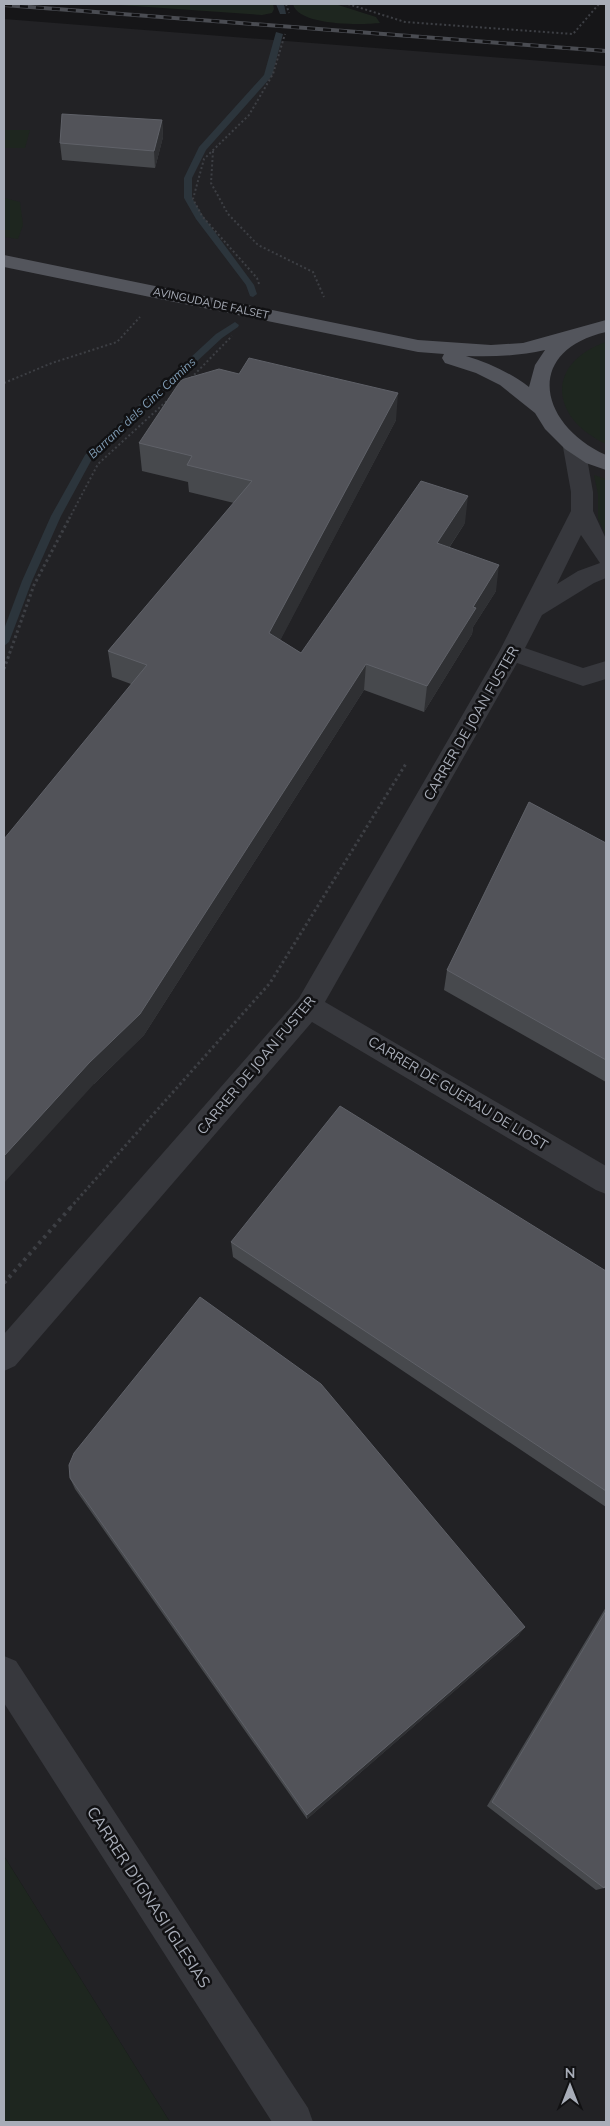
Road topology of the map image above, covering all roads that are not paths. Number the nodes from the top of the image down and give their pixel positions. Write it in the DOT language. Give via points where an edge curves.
graph roads {
  1 [pos="4,260"];
  2 [pos="606,326"];
  3 [pos="577,336"];
  4 [pos="418,346"];
  5 [pos="543,409"];
  6 [pos="574,447"];
  7 [pos="606,463"];
  8 [pos="582,511"];
  9 [pos="606,556"];
  10 [pos="606,569"];
  11 [pos="534,609"];
  12 [pos="511,652"];
  13 [pos="606,670"];
  14 [pos="309,1006"];
  15 [pos="606,1181"];
  16 [pos="4,1356"];
  17 [pos="4,1673"];
  18 [pos="294,2122"];
  1 -- 4 [label="main road, AVINGUDA DE FALSET"];
  2 -- 3 [label="main road"];
  3 -- 4 [label="main road" via="523,349 491,351"];
  3 -- 5 [label="main road" via="565,343 543,369 538,397"];
  4 -- 5 [label="main road" via="483,368 507,380"];
  5 -- 6 [label="main road" via="550,424"];
  6 -- 7 [label="main road"];
  6 -- 8 [label="street, CARRER DE JOAN FUSTER"];
  8 -- 9 [label="street, CARRER DE JOAN FUSTER"];
  8 -- 11 [label="street, CARRER DE JOAN FUSTER"];
  10 -- 11 [label="street" via="586,577"];
  11 -- 12 [label="street, CARRER DE JOAN FUSTER"];
  12 -- 13 [label="street" via="583,678"];
  12 -- 14 [label="street, CARRER DE JOAN FUSTER"];
  14 -- 15 [label="street, CARRER DE GUERAU DE LIOST"];
  14 -- 16 [label="street, CARRER DE JOAN FUSTER"];
  17 -- 18 [label="street, CARRER D'IGNASI IGLESIAS"];
}
